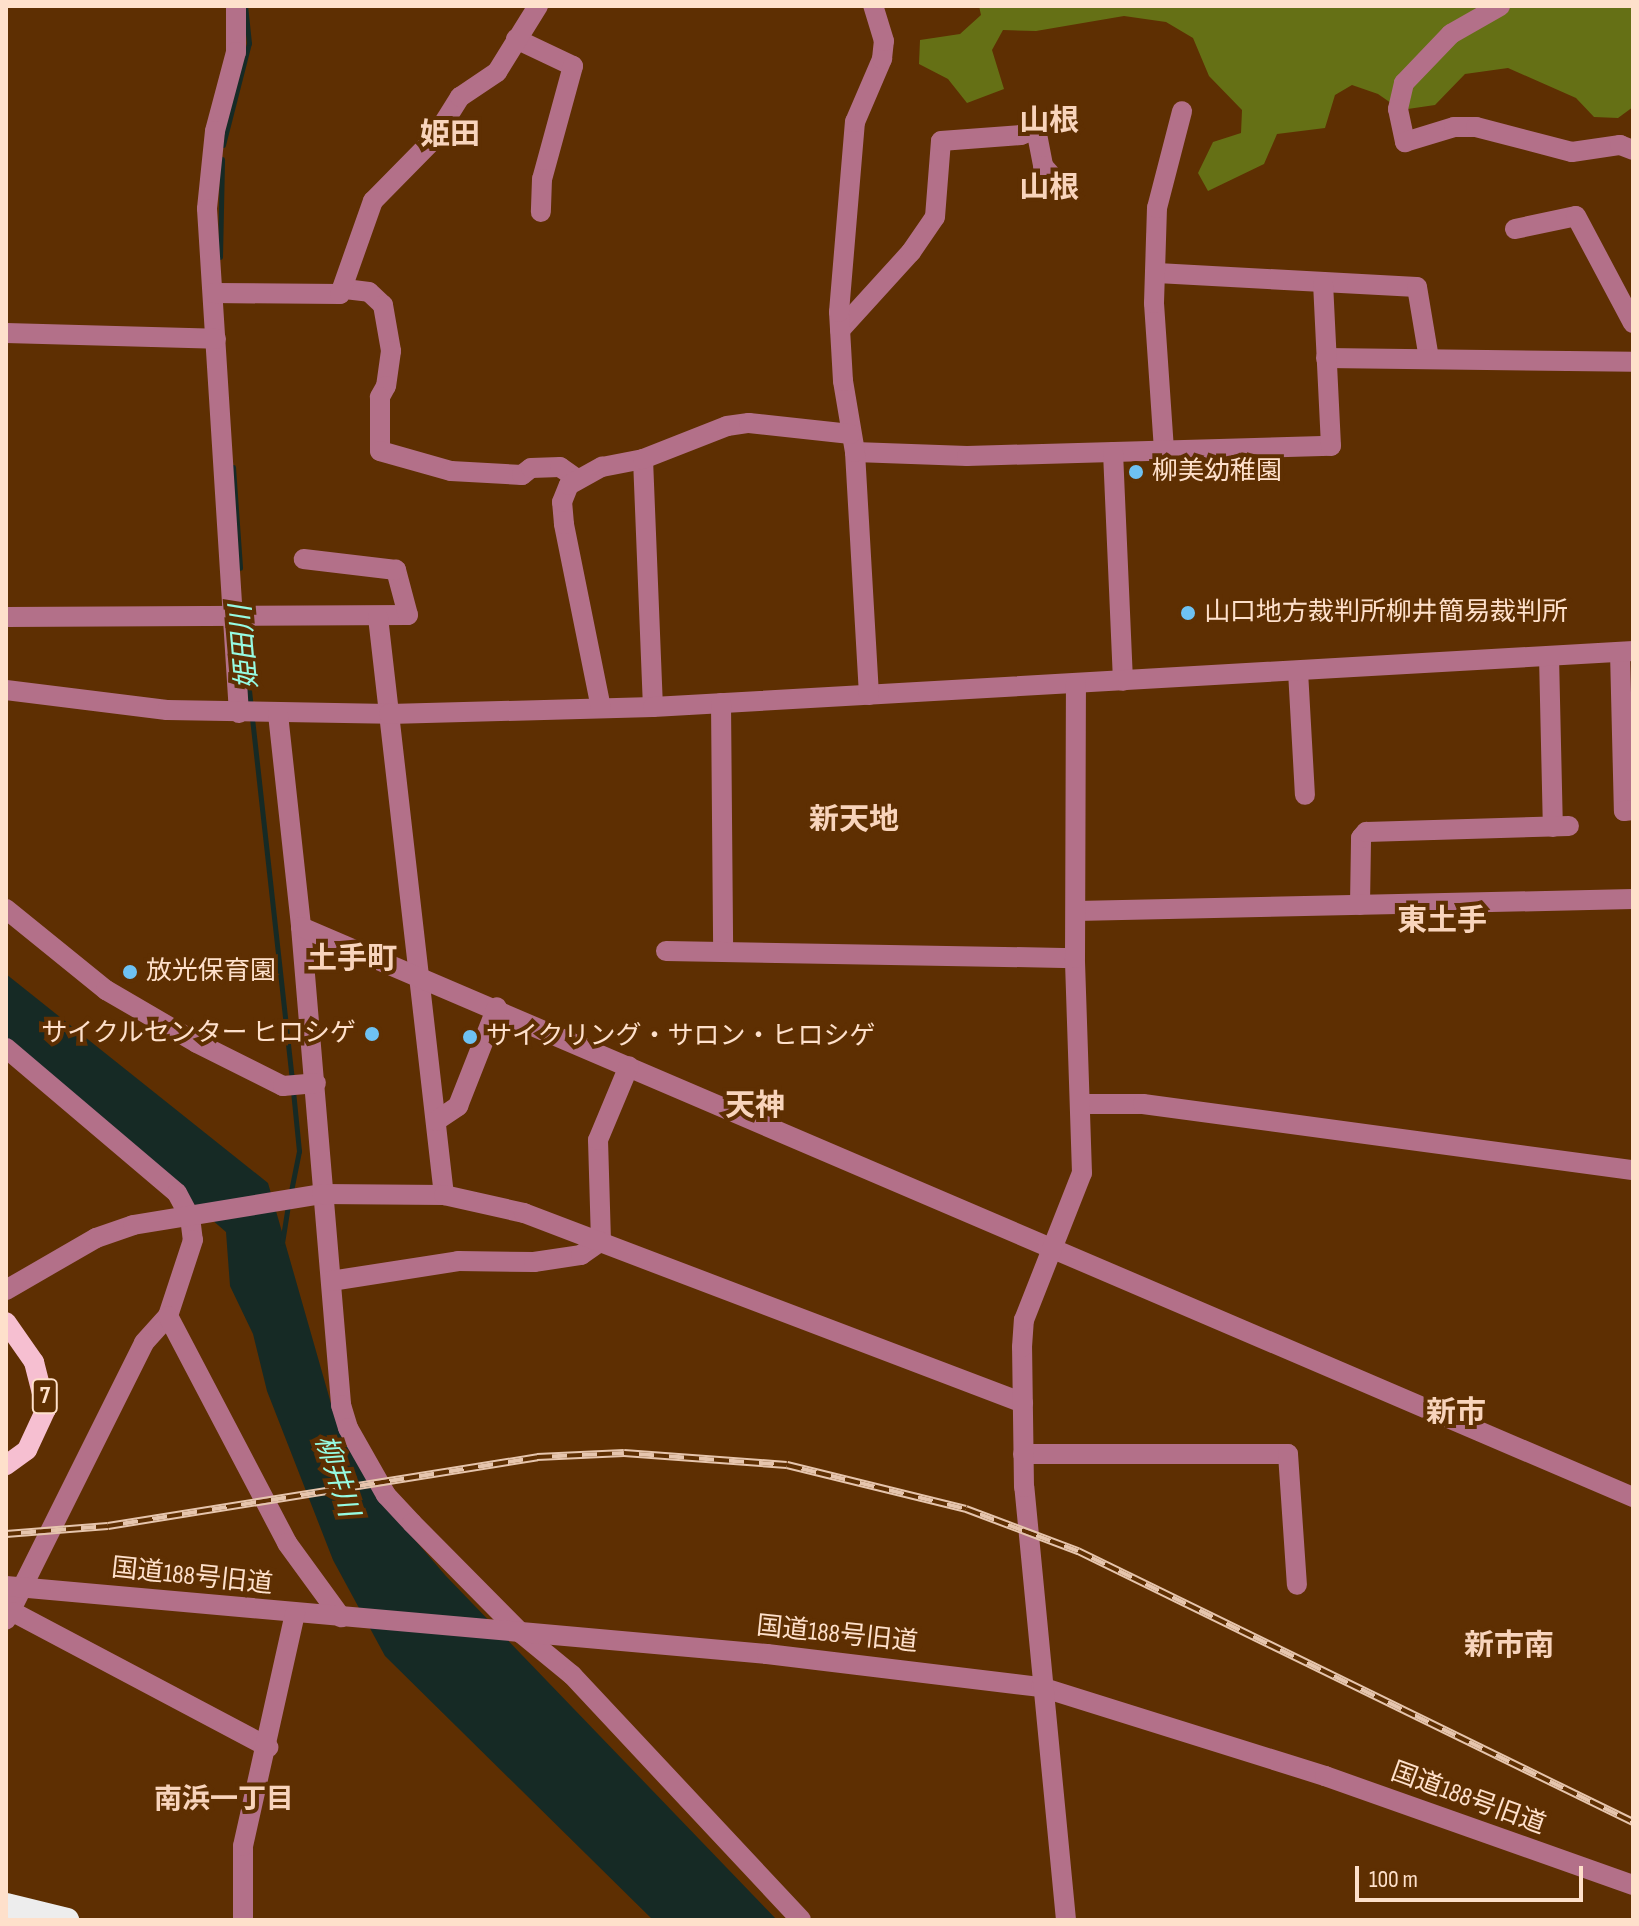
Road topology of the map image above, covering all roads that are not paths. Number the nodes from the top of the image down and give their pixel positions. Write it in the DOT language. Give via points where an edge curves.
graph roads {
  1 [pos="236,6"];
  2 [pos="538,6"];
  3 [pos="873,6"];
  4 [pos="1500,6"];
  5 [pos="516,39"];
  6 [pos="1182,111"];
  7 [pos="1633,150"];
  8 [pos="1053,177"];
  9 [pos="541,212"];
  10 [pos="1515,229"];
  11 [pos="1157,273"];
  12 [pos="1323,284"];
  13 [pos="345,289"];
  14 [pos="213,293"];
  15 [pos="1633,323"];
  16 [pos="840,330"];
  17 [pos="6,333"];
  18 [pos="216,339"];
  19 [pos="1326,358"];
  20 [pos="1429,359"];
  21 [pos="1633,362"];
  22 [pos="853,443"];
  23 [pos="1164,450"];
  24 [pos="1113,452"];
  25 [pos="643,459"];
  26 [pos="576,478"];
  27 [pos="304,559"];
  28 [pos="6,617"];
  29 [pos="378,617"];
  30 [pos="236,619"];
  31 [pos="1626,651"];
  32 [pos="1549,656"];
  33 [pos="1298,671"];
  34 [pos="1123,681"];
  35 [pos="1076,683"];
  36 [pos="6,690"];
  37 [pos="869,695"];
  38 [pos="721,703"];
  39 [pos="653,707"];
  40 [pos="601,708"];
  41 [pos="255,714"];
  42 [pos="389,714"];
  43 [pos="1628,722"];
  44 [pos="1305,795"];
  45 [pos="1633,810"];
  46 [pos="1633,899"];
  47 [pos="1360,905"];
  48 [pos="6,909"];
  49 [pos="1076,911"];
  50 [pos="301,927"];
  51 [pos="666,951"];
  52 [pos="723,952"];
  53 [pos="1075,958"];
  54 [pos="420,975"];
  55 [pos="497,1007"];
  56 [pos="6,1048"];
  57 [pos="629,1066"];
  58 [pos="312,1083"];
  59 [pos="1081,1104"];
  60 [pos="436,1121"];
  61 [pos="1633,1170"];
  62 [pos="322,1194"];
  63 [pos="444,1195"];
  64 [pos="197,1216"];
  65 [pos="601,1241"];
  66 [pos="1055,1249"];
  67 [pos="331,1281"];
  68 [pos="6,1290"];
  69 [pos="168,1316"];
  70 [pos="6,1322"];
  71 [pos="1023,1403"];
  72 [pos="1023,1454"];
  73 [pos="6,1465"];
  74 [pos="1633,1497"];
  75 [pos="1297,1585"];
  76 [pos="14,1586"];
  77 [pos="295,1613"];
  78 [pos="10,1616"];
  79 [pos="347,1618"];
  80 [pos="515,1633"];
  81 [pos="1041,1687"];
  82 [pos="268,1747"];
  83 [pos="1633,1885"];
  84 [pos="6,1905"];
  85 [pos="67,1920"];
  86 [pos="243,1920"];
  87 [pos="801,1920"];
  88 [pos="1066,1920"];
  1 -- 14 [label="street" via="236,52 210,169"];
  2 -- 5 [label="street"];
  3 -- 16 [label="street" via="884,41 879,75 855,122"];
  4 -- 7 [label="street" via="1451,34 1404,83 1398,109 1405,142 1454,127 1476,127 1572,152 1620,145"];
  5 -- 9 [label="street" via="573,66 542,179"];
  5 -- 13 [label="street" via="497,72 460,97 433,140 373,201"];
  6 -- 11 [label="street" via="1178,143 1159,189"];
  8 -- 16 [label="street" via="1043,166 1036,129 1000,138 941,141 935,217 911,252"];
  10 -- 15 [label="street" via="1576,216"];
  11 -- 12 [label="street"];
  11 -- 23 [label="street"];
  12 -- 19 [label="street"];
  12 -- 20 [label="street" via="1417,287"];
  13 -- 14 [label="street" via="333,296"];
  13 -- 26 [label="street" via="369,292 383,305 391,351 380,397 380,451 451,471 522,475 531,468 560,467"];
  14 -- 18 [label="street"];
  16 -- 22 [label="street"];
  17 -- 18 [label="street"];
  18 -- 30 [label="street"];
  19 -- 20 [label="street"];
  19 -- 23 [label="street" via="1331,446"];
  20 -- 21 [label="street"];
  22 -- 24 [label="street"];
  22 -- 25 [label="street" via="749,423 701,434"];
  22 -- 37 [label="street"];
  23 -- 24 [label="street"];
  24 -- 34 [label="street"];
  25 -- 26 [label="street"];
  25 -- 39 [label="street"];
  26 -- 40 [label="street" via="563,496 564,524"];
  27 -- 29 [label="street" via="396,570 408,615"];
  28 -- 30 [label="street"];
  29 -- 30 [label="street"];
  29 -- 42 [label="street"];
  30 -- 41 [label="street"];
  31 -- 32 [label="street"];
  31 -- 43 [label="street"];
  32 -- 33 [label="street"];
  32 -- 47 [label="street" via="1561,826 1366,832 1361,838"];
  33 -- 34 [label="street"];
  33 -- 44 [label="street"];
  34 -- 35 [label="street"];
  35 -- 37 [label="street"];
  35 -- 49 [label="street"];
  36 -- 41 [label="street"];
  37 -- 38 [label="street"];
  38 -- 39 [label="street"];
  38 -- 52 [label="street"];
  39 -- 40 [label="street"];
  40 -- 42 [label="street"];
  41 -- 42 [label="street"];
  41 -- 50 [label="street"];
  42 -- 54 [label="street"];
  43 -- 45 [label="street" via="1624,811"];
  46 -- 47 [label="street"];
  47 -- 49 [label="street"];
  48 -- 58 [label="street" via="106,990 283,1086"];
  49 -- 53 [label="street"];
  50 -- 54 [label="street"];
  50 -- 58 [label="street"];
  51 -- 52 [label="street"];
  52 -- 53 [label="street"];
  53 -- 59 [label="street"];
  54 -- 55 [label="street"];
  54 -- 60 [label="street"];
  55 -- 57 [label="street"];
  55 -- 60 [label="street" via="458,1106"];
  56 -- 64 [label="street" via="177,1193"];
  57 -- 65 [label="street" via="598,1140"];
  57 -- 66 [label="street"];
  58 -- 62 [label="street"];
  59 -- 61 [label="street" via="1143,1104"];
  59 -- 66 [label="street" via="1082,1173"];
  60 -- 63 [label="street"];
  62 -- 63 [label="street"];
  62 -- 64 [label="street"];
  62 -- 67 [label="street"];
  63 -- 65 [label="street" via="524,1213"];
  64 -- 68 [label="street" via="133,1225 96,1238"];
  64 -- 69 [label="street" via="190,1256"];
  65 -- 67 [label="street" via="581,1255 534,1262 458,1261"];
  65 -- 71 [label="street"];
  66 -- 71 [label="street" via="1024,1320"];
  66 -- 74 [label="street"];
  67 -- 80 [label="street" via="348,1428 386,1495"];
  69 -- 76 [label="street" via="144,1343"];
  69 -- 79 [label="street" via="287,1543"];
  70 -- 73 [label="main road, 7" via="34,1362 46,1409 27,1450"];
  71 -- 72 [label="street"];
  72 -- 75 [label="street" via="1288,1454"];
  72 -- 81 [label="street"];
  76 -- 77 [label="street, 国道188号旧道"];
  76 -- 78 [label="street"];
  77 -- 79 [label="street, 国道188号旧道"];
  77 -- 82 [label="street"];
  78 -- 82 [label="street"];
  79 -- 80 [label="street, 国道188号旧道"];
  80 -- 81 [label="street, 国道188号旧道" via="969,1674"];
  80 -- 87 [label="street" via="572,1675"];
  81 -- 83 [label="street, 国道188号旧道" via="1325,1776"];
  81 -- 88 [label="street"];
  82 -- 86 [label="street" via="243,1846"];
  84 -- 85 [label="highway"];
}
